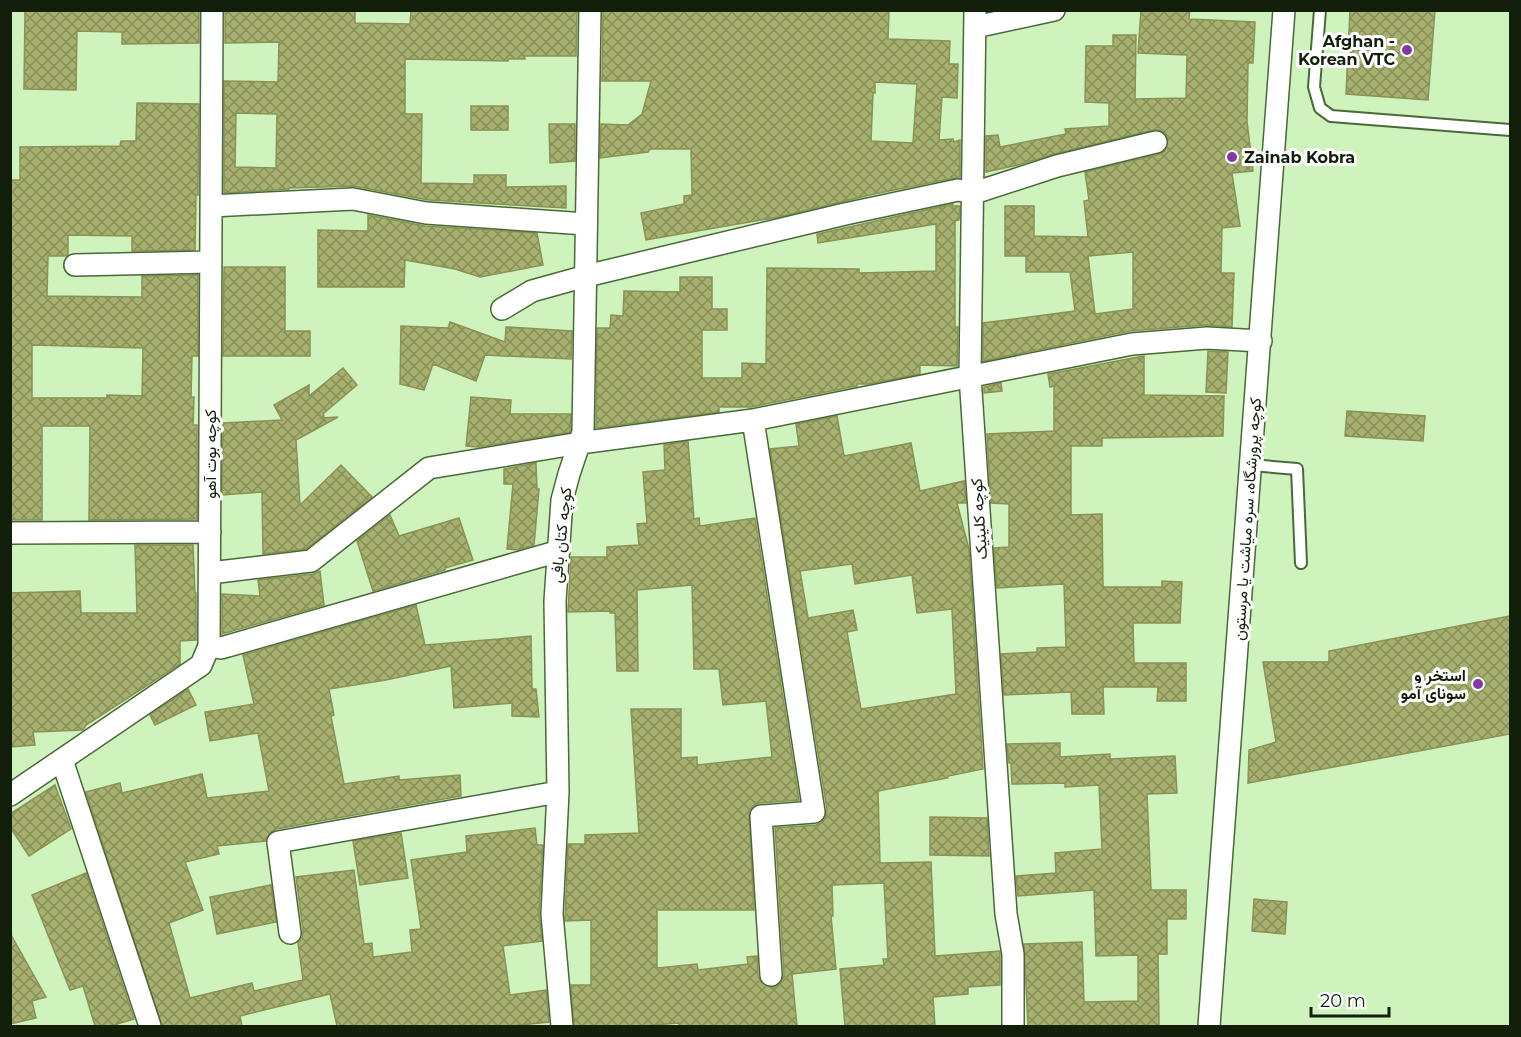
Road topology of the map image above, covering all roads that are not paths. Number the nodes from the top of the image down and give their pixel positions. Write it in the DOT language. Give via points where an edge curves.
graph roads {
  1 [pos="212,10"];
  2 [pos="590,10"];
  3 [pos="1054,10"];
  4 [pos="1284,10"];
  5 [pos="1320,10"];
  6 [pos="975,19"];
  7 [pos="1510,130"];
  8 [pos="1156,142"];
  9 [pos="974,193"];
  10 [pos="211,206"];
  11 [pos="586,224"];
  12 [pos="211,262"];
  13 [pos="75,265"];
  14 [pos="586,276"];
  15 [pos="502,309"];
  16 [pos="1261,341"];
  17 [pos="970,376"];
  18 [pos="753,420"];
  19 [pos="580,443"];
  20 [pos="1251,465"];
  21 [pos="210,532"];
  22 [pos="10,533"];
  23 [pos="559,551"];
  24 [pos="1301,563"];
  25 [pos="210,573"];
  26 [pos="209,646"];
  27 [pos="62,760"];
  28 [pos="558,792"];
  29 [pos="10,795"];
  30 [pos="291,933"];
  31 [pos="771,975"];
  32 [pos="150,1026"];
  33 [pos="562,1026"];
  34 [pos="1013,1026"];
  35 [pos="1209,1026"];
  1 -- 10 [label="street, کوچه بوت آهو"];
  2 -- 11 [label="street, کوچه کتان بافی"];
  3 -- 6 [label="street"];
  4 -- 16 [label="street, کوچه پرورشگاه، سره میاشت یا مرستون"];
  5 -- 7 [label="lane" via="1314,87 1320,108 1331,116"];
  6 -- 9 [label="street, کوچه کلینیک"];
  8 -- 9 [label="street" via="1057,166"];
  9 -- 14 [label="street" via="958,190 844,214"];
  9 -- 17 [label="street, کوچه کلینیک"];
  10 -- 11 [label="street" via="353,199 426,213"];
  10 -- 12 [label="street, کوچه بوت آهو"];
  11 -- 14 [label="street, کوچه کتان بافی"];
  12 -- 13 [label="street"];
  12 -- 21 [label="street, کوچه بوت آهو"];
  14 -- 15 [label="street" via="532,291"];
  14 -- 19 [label="street, کوچه کتان بافی"];
  16 -- 17 [label="street" via="1207,338 1132,344"];
  16 -- 20 [label="street, کوچه پرورشگاه، سره میاشت یا مرستون"];
  17 -- 18 [label="street"];
  17 -- 34 [label="street, کوچه کلینیک" via="1006,914 1013,954"];
  18 -- 19 [label="street"];
  18 -- 31 [label="street" via="813,812 761,816"];
  19 -- 23 [label="street, کوچه کتان بافی" via="562,500"];
  19 -- 25 [label="street" via="429,468 311,561"];
  20 -- 24 [label="lane" via="1297,469"];
  20 -- 35 [label="street, کوچه پرورشگاه، سره میاشت یا مرستون"];
  21 -- 22 [label="street"];
  21 -- 25 [label="street, کوچه بوت آهو"];
  23 -- 26 [label="street" via="221,648"];
  23 -- 28 [label="street, کوچه کتان بافی" via="555,601"];
  25 -- 26 [label="street, کوچه بوت آهو"];
  26 -- 27 [label="street" via="201,665"];
  27 -- 29 [label="street"];
  27 -- 32 [label="street"];
  28 -- 30 [label="street" via="278,842"];
  28 -- 33 [label="street, کوچه کتان بافی" via="552,915"];
}
